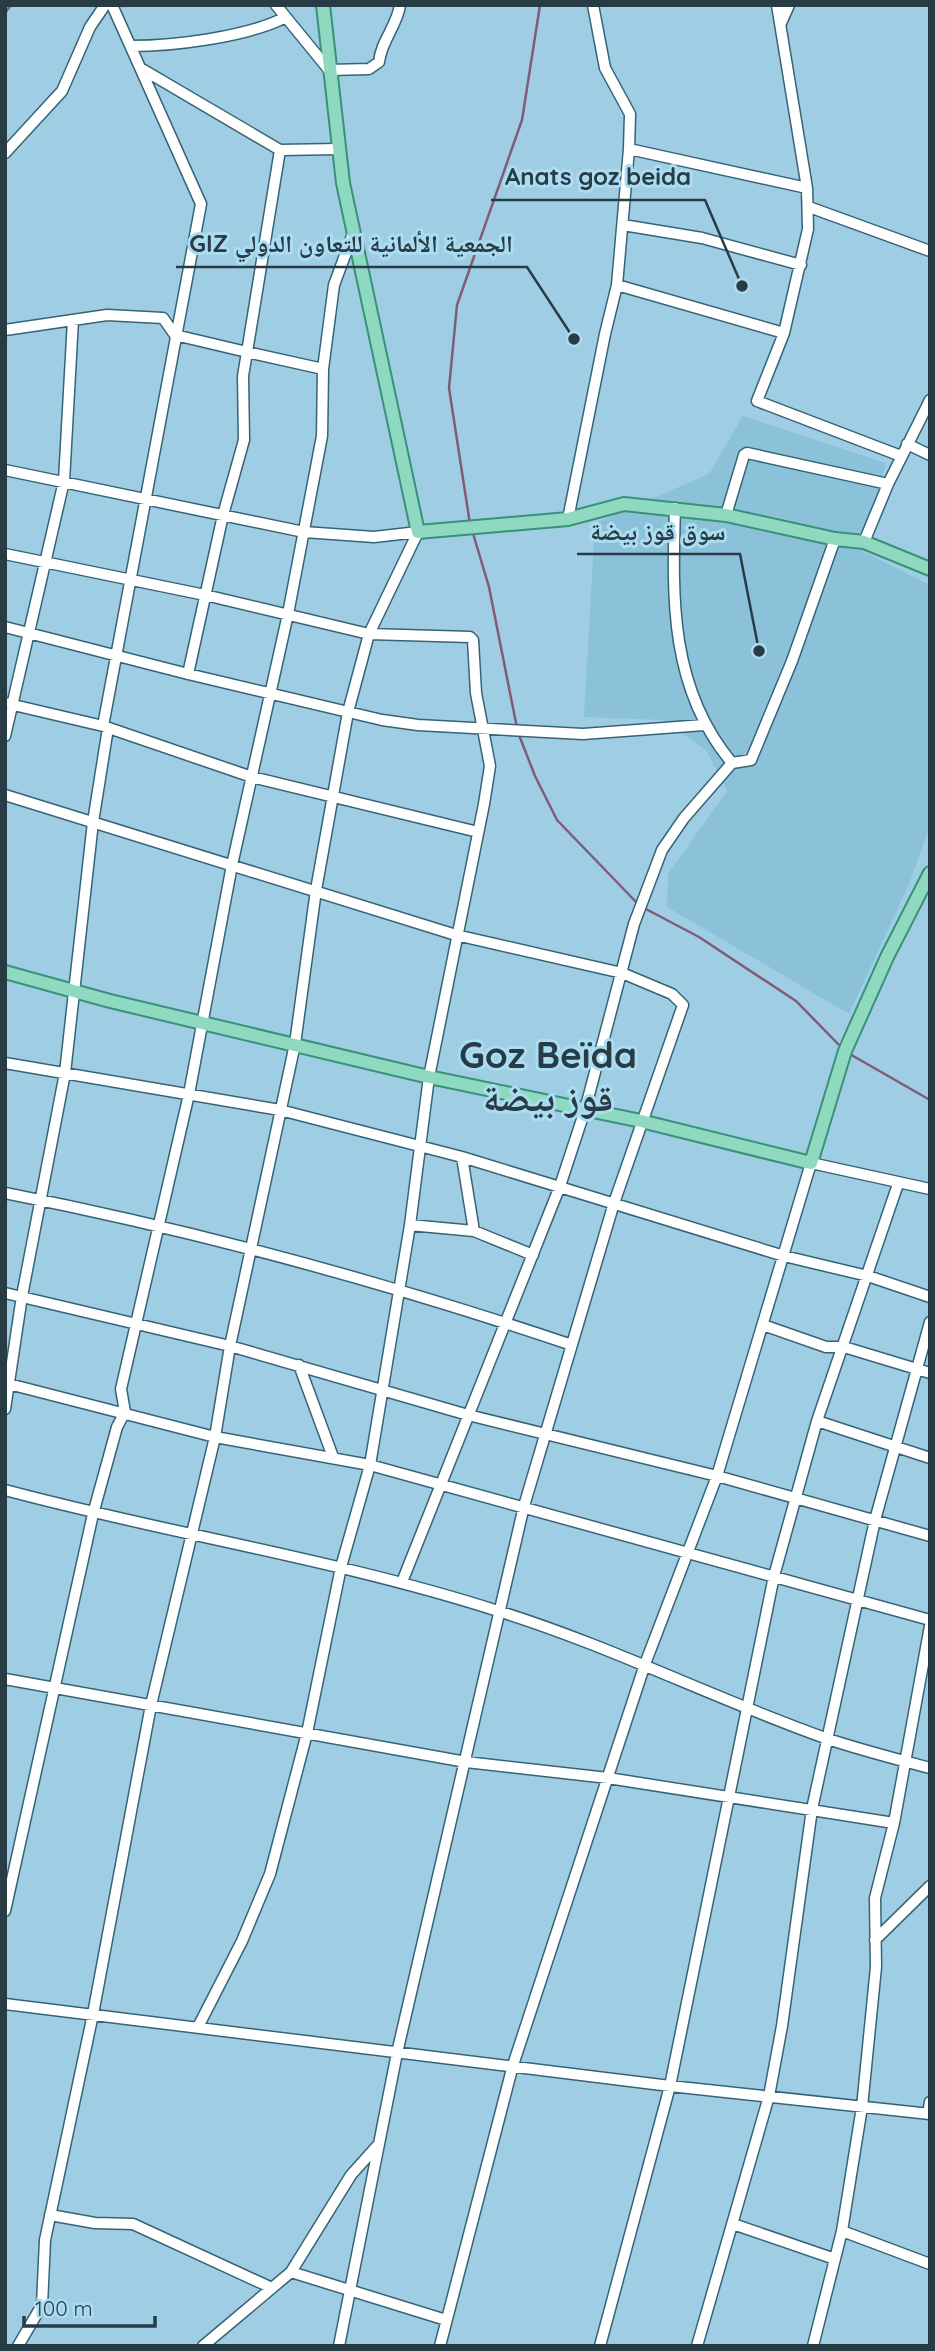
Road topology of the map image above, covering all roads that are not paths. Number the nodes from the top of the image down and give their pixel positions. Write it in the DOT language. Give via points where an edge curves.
graph roads {
  1 [pos="105,5"];
  2 [pos="112,5"];
  3 [pos="276,5"];
  4 [pos="323,5"];
  5 [pos="400,5"];
  6 [pos="593,5"];
  7 [pos="777,5"];
  8 [pos="789,5"];
  9 [pos="284,18"];
  10 [pos="781,24"];
  11 [pos="131,46"];
  12 [pos="142,69"];
  13 [pos="330,70"];
  14 [pos="280,149"];
  15 [pos="338,149"];
  16 [pos="629,149"];
  17 [pos="5,153"];
  18 [pos="807,188"];
  19 [pos="809,207"];
  20 [pos="623,225"];
  21 [pos="354,232"];
  22 [pos="930,251"];
  23 [pos="802,265"];
  24 [pos="617,285"];
  25 [pos="73,320"];
  26 [pos="5,330"];
  27 [pos="783,333"];
  28 [pos="175,335"];
  29 [pos="247,352"];
  30 [pos="323,369"];
  31 [pos="930,400"];
  32 [pos="907,444"];
  33 [pos="930,455"];
  34 [pos="901,456"];
  35 [pos="5,470"];
  36 [pos="64,481"];
  37 [pos="888,484"];
  38 [pos="145,498"];
  39 [pos="675,508"];
  40 [pos="223,515"];
  41 [pos="726,515"];
  42 [pos="568,519"];
  43 [pos="304,532"];
  44 [pos="418,532"];
  45 [pos="835,539"];
  46 [pos="864,542"];
  47 [pos="5,554"];
  48 [pos="46,562"];
  49 [pos="930,569"];
  50 [pos="132,580"];
  51 [pos="205,595"];
  52 [pos="288,614"];
  53 [pos="5,627"];
  54 [pos="30,633"];
  55 [pos="369,634"];
  56 [pos="116,655"];
  57 [pos="188,674"];
  58 [pos="271,693"];
  59 [pos="10,704"];
  60 [pos="348,712"];
  61 [pos="704,725"];
  62 [pos="105,727"];
  63 [pos="483,731"];
  64 [pos="5,736"];
  65 [pos="732,763"];
  66 [pos="252,776"];
  67 [pos="5,795"];
  68 [pos="331,796"];
  69 [pos="93,822"];
  70 [pos="478,832"];
  71 [pos="232,865"];
  72 [pos="930,873"];
  73 [pos="316,890"];
  74 [pos="927,890"];
  75 [pos="456,934"];
  76 [pos="5,972"];
  77 [pos="622,973"];
  78 [pos="74,990"];
  79 [pos="202,1023"];
  80 [pos="295,1044"];
  81 [pos="5,1063"];
  82 [pos="65,1073"];
  83 [pos="429,1077"];
  84 [pos="189,1094"];
  85 [pos="280,1110"];
  86 [pos="585,1110"];
  87 [pos="641,1121"];
  88 [pos="418,1147"];
  89 [pos="462,1157"];
  90 [pos="811,1163"];
  91 [pos="898,1184"];
  92 [pos="560,1186"];
  93 [pos="930,1189"];
  94 [pos="5,1193"];
  95 [pos="42,1200"];
  96 [pos="614,1203"];
  97 [pos="410,1224"];
  98 [pos="159,1227"];
  99 [pos="474,1231"];
  100 [pos="250,1251"];
  101 [pos="533,1255"];
  102 [pos="784,1256"];
  103 [pos="868,1276"];
  104 [pos="398,1292"];
  105 [pos="5,1293"];
  106 [pos="22,1296"];
  107 [pos="930,1297"];
  108 [pos="136,1322"];
  109 [pos="930,1322"];
  110 [pos="507,1323"];
  111 [pos="762,1325"];
  112 [pos="572,1345"];
  113 [pos="230,1346"];
  114 [pos="844,1347"];
  115 [pos="299,1365"];
  116 [pos="918,1370"];
  117 [pos="930,1373"];
  118 [pos="8,1383"];
  119 [pos="381,1390"];
  120 [pos="5,1409"];
  121 [pos="125,1412"];
  122 [pos="468,1415"];
  123 [pos="817,1421"];
  124 [pos="544,1433"];
  125 [pos="215,1437"];
  126 [pos="897,1446"];
  127 [pos="333,1457"];
  128 [pos="930,1458"];
  129 [pos="370,1465"];
  130 [pos="717,1476"];
  131 [pos="439,1484"];
  132 [pos="5,1490"];
  133 [pos="794,1497"];
  134 [pos="524,1506"];
  135 [pos="93,1514"];
  136 [pos="875,1520"];
  137 [pos="190,1533"];
  138 [pos="930,1536"];
  139 [pos="689,1553"];
  140 [pos="341,1567"];
  141 [pos="774,1576"];
  142 [pos="402,1582"];
  143 [pos="859,1600"];
  144 [pos="500,1611"];
  145 [pos="930,1620"];
  146 [pos="930,1626"];
  147 [pos="645,1664"];
  148 [pos="5,1679"];
  149 [pos="56,1688"];
  150 [pos="150,1705"];
  151 [pos="748,1706"];
  152 [pos="307,1733"];
  153 [pos="828,1739"];
  154 [pos="904,1761"];
  155 [pos="466,1762"];
  156 [pos="930,1768"];
  157 [pos="608,1777"];
  158 [pos="728,1796"];
  159 [pos="812,1809"];
  160 [pos="894,1823"];
  161 [pos="930,1886"];
  162 [pos="8,1887"];
  163 [pos="5,1911"];
  164 [pos="875,1940"];
  165 [pos="5,2004"];
  166 [pos="93,2014"];
  167 [pos="198,2027"];
  168 [pos="397,2053"];
  169 [pos="513,2065"];
  170 [pos="670,2086"];
  171 [pos="769,2096"];
  172 [pos="930,2102"];
  173 [pos="862,2106"];
  174 [pos="929,2114"];
  175 [pos="378,2146"];
  176 [pos="50,2216"];
  177 [pos="733,2224"];
  178 [pos="842,2231"];
  179 [pos="835,2259"];
  180 [pos="930,2264"];
  181 [pos="290,2272"];
  182 [pos="272,2288"];
  183 [pos="351,2289"];
  184 [pos="446,2320"];
  185 [pos="18,2346"];
  186 [pos="203,2346"];
  187 [pos="339,2346"];
  188 [pos="440,2346"];
  189 [pos="600,2346"];
  190 [pos="697,2346"];
  191 [pos="813,2346"];
  1 -- 17 [label="street" via="61,91"];
  2 -- 11 [label="street"];
  3 -- 9 [label="street"];
  4 -- 13 [label="main road"];
  5 -- 13 [label="street" via="380,49 379,62 369,69"];
  6 -- 16 [label="street" via="605,68 630,114"];
  7 -- 10 [label="street"];
  8 -- 10 [label="street"];
  9 -- 11 [label="street" via="243,32 163,46"];
  9 -- 13 [label="street"];
  10 -- 18 [label="street"];
  11 -- 12 [label="street"];
  12 -- 14 [label="street"];
  12 -- 28 [label="street" via="201,204"];
  13 -- 15 [label="main road"];
  14 -- 15 [label="street"];
  14 -- 29 [label="street"];
  15 -- 21 [label="main road"];
  16 -- 18 [label="street"];
  16 -- 20 [label="street"];
  18 -- 19 [label="street"];
  19 -- 22 [label="street"];
  19 -- 23 [label="street"];
  20 -- 23 [label="street" via="702,238"];
  20 -- 24 [label="street"];
  21 -- 30 [label="street" via="334,285"];
  21 -- 44 [label="main road"];
  23 -- 27 [label="street"];
  24 -- 27 [label="street"];
  24 -- 42 [label="street"];
  25 -- 26 [label="street"];
  25 -- 28 [label="street" via="107,315 163,318"];
  25 -- 36 [label="street"];
  27 -- 34 [label="street" via="757,401"];
  28 -- 29 [label="street"];
  28 -- 38 [label="street"];
  29 -- 30 [label="street"];
  29 -- 40 [label="street" via="244,440"];
  30 -- 43 [label="street" via="322,436"];
  31 -- 32 [label="street"];
  32 -- 33 [label="street"];
  32 -- 34 [label="street"];
  34 -- 37 [label="street"];
  35 -- 36 [label="street"];
  36 -- 38 [label="street"];
  36 -- 48 [label="street"];
  37 -- 41 [label="street" via="747,453"];
  37 -- 46 [label="street"];
  38 -- 40 [label="street"];
  38 -- 50 [label="street"];
  39 -- 41 [label="main road"];
  39 -- 42 [label="main road" via="624,504"];
  39 -- 61 [label="street" via="673,610 686,673"];
  40 -- 43 [label="street"];
  40 -- 51 [label="street"];
  41 -- 45 [label="main road"];
  42 -- 44 [label="main road"];
  43 -- 44 [label="street" via="374,537"];
  43 -- 52 [label="street"];
  44 -- 55 [label="street"];
  45 -- 46 [label="main road"];
  45 -- 65 [label="street" via="751,760"];
  46 -- 49 [label="main road"];
  47 -- 48 [label="street"];
  48 -- 50 [label="street"];
  48 -- 54 [label="street"];
  50 -- 51 [label="street"];
  50 -- 56 [label="street"];
  51 -- 52 [label="street"];
  51 -- 57 [label="street"];
  52 -- 55 [label="street"];
  52 -- 58 [label="street"];
  53 -- 54 [label="street"];
  54 -- 56 [label="street"];
  54 -- 59 [label="street"];
  55 -- 60 [label="street"];
  55 -- 63 [label="street" via="466,636 473,640"];
  56 -- 57 [label="street"];
  56 -- 62 [label="street"];
  57 -- 58 [label="street"];
  58 -- 60 [label="street"];
  58 -- 66 [label="street"];
  59 -- 62 [label="street"];
  59 -- 64 [label="street"];
  60 -- 63 [label="street"];
  60 -- 68 [label="street"];
  61 -- 63 [label="street" via="583,734"];
  61 -- 65 [label="street"];
  62 -- 66 [label="street"];
  62 -- 69 [label="street"];
  63 -- 70 [label="street" via="490,766"];
  65 -- 77 [label="street" via="662,850 634,924"];
  66 -- 68 [label="street"];
  66 -- 71 [label="street"];
  67 -- 69 [label="street"];
  68 -- 70 [label="street"];
  68 -- 73 [label="street"];
  69 -- 71 [label="street"];
  69 -- 78 [label="street"];
  70 -- 75 [label="street"];
  71 -- 73 [label="street"];
  71 -- 79 [label="street"];
  72 -- 74 [label="main road"];
  73 -- 75 [label="street"];
  73 -- 80 [label="street"];
  74 -- 90 [label="main road" via="887,957 845,1051"];
  75 -- 77 [label="street"];
  75 -- 83 [label="street"];
  76 -- 78 [label="main road"];
  77 -- 86 [label="street"];
  77 -- 87 [label="street" via="672,994 683,1005"];
  78 -- 79 [label="main road"];
  78 -- 82 [label="street"];
  79 -- 80 [label="main road"];
  79 -- 84 [label="street"];
  80 -- 83 [label="main road"];
  80 -- 85 [label="street"];
  81 -- 82 [label="street"];
  82 -- 84 [label="street"];
  82 -- 95 [label="street"];
  83 -- 86 [label="main road"];
  83 -- 88 [label="street"];
  84 -- 85 [label="street"];
  84 -- 98 [label="street"];
  85 -- 88 [label="street"];
  85 -- 100 [label="street"];
  86 -- 87 [label="main road"];
  86 -- 92 [label="street"];
  87 -- 90 [label="main road"];
  87 -- 96 [label="street"];
  88 -- 89 [label="street"];
  88 -- 97 [label="street"];
  89 -- 92 [label="street"];
  89 -- 99 [label="street"];
  90 -- 91 [label="street"];
  90 -- 102 [label="street"];
  91 -- 93 [label="street"];
  91 -- 103 [label="street"];
  92 -- 96 [label="street"];
  92 -- 101 [label="street"];
  94 -- 95 [label="street"];
  95 -- 98 [label="street"];
  95 -- 106 [label="street"];
  96 -- 102 [label="street"];
  96 -- 112 [label="street"];
  97 -- 99 [label="street"];
  97 -- 104 [label="street"];
  98 -- 100 [label="street"];
  98 -- 108 [label="street"];
  99 -- 101 [label="street"];
  100 -- 104 [label="street"];
  100 -- 113 [label="street"];
  101 -- 110 [label="street"];
  102 -- 103 [label="street"];
  102 -- 111 [label="street"];
  103 -- 107 [label="street"];
  103 -- 114 [label="street"];
  104 -- 110 [label="street"];
  104 -- 119 [label="street"];
  105 -- 106 [label="street"];
  106 -- 108 [label="street"];
  106 -- 118 [label="street"];
  108 -- 113 [label="street"];
  108 -- 121 [label="street" via="121,1389"];
  109 -- 116 [label="street"];
  110 -- 112 [label="street"];
  110 -- 122 [label="street"];
  111 -- 114 [label="street" via="827,1348"];
  111 -- 130 [label="street"];
  112 -- 124 [label="street"];
  113 -- 115 [label="street"];
  113 -- 125 [label="street"];
  114 -- 116 [label="street"];
  114 -- 123 [label="street"];
  115 -- 119 [label="street"];
  115 -- 127 [label="street"];
  116 -- 117 [label="street"];
  116 -- 126 [label="street"];
  118 -- 120 [label="street"];
  118 -- 121 [label="street"];
  119 -- 122 [label="street"];
  119 -- 129 [label="street"];
  121 -- 125 [label="street"];
  121 -- 135 [label="street"];
  122 -- 124 [label="street"];
  122 -- 131 [label="street"];
  123 -- 126 [label="street"];
  123 -- 133 [label="street"];
  124 -- 130 [label="street"];
  124 -- 134 [label="street"];
  125 -- 127 [label="street"];
  125 -- 137 [label="street"];
  126 -- 128 [label="street"];
  126 -- 136 [label="street"];
  127 -- 129 [label="street"];
  129 -- 131 [label="street"];
  129 -- 140 [label="street"];
  130 -- 133 [label="street"];
  130 -- 139 [label="street"];
  131 -- 134 [label="street"];
  131 -- 142 [label="street"];
  132 -- 135 [label="street"];
  133 -- 136 [label="street"];
  133 -- 141 [label="street"];
  134 -- 139 [label="street"];
  134 -- 144 [label="street"];
  135 -- 137 [label="street"];
  135 -- 149 [label="street"];
  136 -- 138 [label="street"];
  136 -- 143 [label="street"];
  137 -- 140 [label="street"];
  137 -- 150 [label="street"];
  139 -- 141 [label="street"];
  139 -- 147 [label="street"];
  140 -- 142 [label="street"];
  140 -- 152 [label="street"];
  141 -- 143 [label="street"];
  141 -- 151 [label="street"];
  142 -- 144 [label="street"];
  143 -- 145 [label="street"];
  143 -- 153 [label="street"];
  144 -- 147 [label="street"];
  144 -- 155 [label="street"];
  146 -- 154 [label="street"];
  147 -- 151 [label="street"];
  147 -- 157 [label="street"];
  148 -- 149 [label="street"];
  149 -- 150 [label="street"];
  149 -- 162 [label="street"];
  150 -- 152 [label="street"];
  150 -- 166 [label="street"];
  151 -- 153 [label="street"];
  151 -- 158 [label="street"];
  152 -- 155 [label="street"];
  152 -- 167 [label="street" via="270,1874"];
  153 -- 154 [label="street"];
  153 -- 159 [label="street"];
  154 -- 156 [label="street"];
  154 -- 160 [label="street"];
  155 -- 157 [label="street"];
  155 -- 168 [label="street"];
  157 -- 158 [label="street"];
  157 -- 169 [label="street"];
  158 -- 159 [label="street"];
  158 -- 170 [label="street"];
  159 -- 160 [label="street"];
  159 -- 171 [label="street"];
  160 -- 164 [label="street" via="875,1898"];
  161 -- 164 [label="street"];
  162 -- 163 [label="street"];
  164 -- 173 [label="street"];
  165 -- 166 [label="street"];
  166 -- 167 [label="street"];
  166 -- 176 [label="street"];
  167 -- 168 [label="street"];
  168 -- 169 [label="street"];
  168 -- 175 [label="street"];
  169 -- 170 [label="street"];
  169 -- 184 [label="street"];
  170 -- 171 [label="street"];
  170 -- 189 [label="street"];
  171 -- 173 [label="street"];
  171 -- 177 [label="street"];
  172 -- 174 [label="street"];
  173 -- 174 [label="street"];
  173 -- 178 [label="street"];
  175 -- 181 [label="street" via="351,2175"];
  175 -- 183 [label="street"];
  176 -- 182 [label="street" via="133,2224"];
  176 -- 185 [label="street" via="42,2305"];
  177 -- 179 [label="street"];
  177 -- 190 [label="street"];
  178 -- 179 [label="street"];
  178 -- 180 [label="street"];
  179 -- 191 [label="street"];
  181 -- 182 [label="street"];
  181 -- 183 [label="street"];
  182 -- 186 [label="street"];
  183 -- 184 [label="street"];
  183 -- 187 [label="street"];
  184 -- 188 [label="street"];
}
